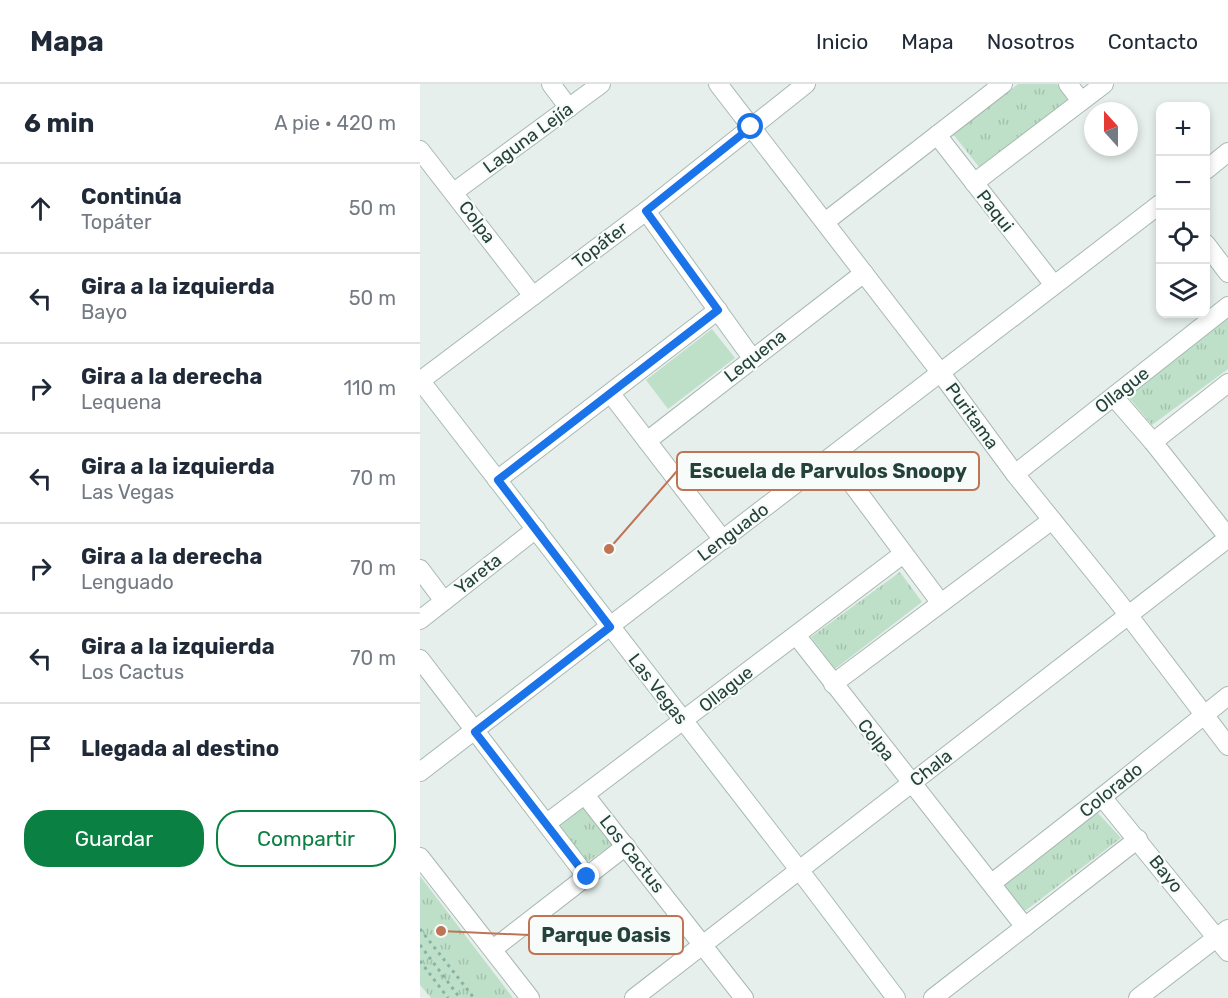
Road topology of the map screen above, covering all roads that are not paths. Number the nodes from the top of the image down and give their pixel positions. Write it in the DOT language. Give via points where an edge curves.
graph roads {
  1 [pos="550,84"];
  2 [pos="601,84"];
  3 [pos="718,84"];
  4 [pos="806,84"];
  5 [pos="1003,84"];
  6 [pos="1068,84"];
  7 [pos="1104,84"];
  8 [pos="1081,101"];
  9 [pos="569,108"];
  10 [pos="751,127"];
  11 [pos="937,135"];
  12 [pos="420,150"];
  13 [pos="1228,152"];
  14 [pos="1210,167"];
  15 [pos="974,183"];
  16 [pos="454,192"];
  17 [pos="1156,208"];
  18 [pos="646,211"];
  19 [pos="825,222"];
  20 [pos="1210,249"];
  21 [pos="864,273"];
  22 [pos="1228,273"];
  23 [pos="1054,285"];
  24 [pos="533,296"];
  25 [pos="1228,306"];
  26 [pos="718,310"];
  27 [pos="752,358"];
  28 [pos="940,372"];
  29 [pos="420,380"];
  30 [pos="1228,383"];
  31 [pos="610,394"];
  32 [pos="1114,397"];
  33 [pos="647,441"];
  34 [pos="1153,442"];
  35 [pos="832,457"];
  36 [pos="1016,474"];
  37 [pos="498,480"];
  38 [pos="1052,520"];
  39 [pos="536,529"];
  40 [pos="1228,537"];
  41 [pos="723,540"];
  42 [pos="903,554"];
  43 [pos="420,569"];
  44 [pos="444,601"];
  45 [pos="940,602"];
  46 [pos="1128,616"];
  47 [pos="420,620"];
  48 [pos="610,627"];
  49 [pos="796,635"];
  50 [pos="420,659"];
  51 [pos="832,684"];
  52 [pos="1228,696"];
  53 [pos="1204,714"];
  54 [pos="683,722"];
  55 [pos="475,732"];
  56 [pos="1228,746"];
  57 [pos="420,772"];
  58 [pos="911,784"];
  59 [pos="585,795"];
  60 [pos="1102,797"];
  61 [pos="547,823"];
  62 [pos="1138,839"];
  63 [pos="627,846"];
  64 [pos="420,857"];
  65 [pos="799,870"];
  66 [pos="587,877"];
  67 [pos="992,883"];
  68 [pos="1026,927"];
  69 [pos="1223,933"];
  70 [pos="703,945"];
  71 [pos="493,949"];
  72 [pos="1228,952"];
  73 [pos="530,998"];
  74 [pos="634,998"];
  75 [pos="744,998"];
  76 [pos="896,998"];
  77 [pos="933,998"];
  78 [pos="1138,998"];
  1 -- 9 [label="street"];
  2 -- 9 [label="street, Laguna Lejía"];
  3 -- 10 [label="street, Puritama"];
  4 -- 10 [label="street, Topáter"];
  5 -- 11 [label="street"];
  6 -- 8 [label="street"];
  7 -- 8 [label="street"];
  8 -- 15 [label="street"];
  9 -- 16 [label="street, Laguna Lejía"];
  10 -- 18 [label="street, Topáter"];
  10 -- 19 [label="street, Puritama"];
  11 -- 15 [label="street, Paqui"];
  11 -- 19 [label="street"];
  12 -- 16 [label="street, Colpa"];
  13 -- 14 [label="street"];
  15 -- 23 [label="street, Paqui"];
  16 -- 24 [label="street, Colpa"];
  17 -- 23 [label="street, Lenguado"];
  18 -- 24 [label="street, Topáter"];
  18 -- 26 [label="street"];
  19 -- 21 [label="street, Puritama"];
  20 -- 22 [label="street"];
  21 -- 27 [label="street, Lequena"];
  21 -- 28 [label="street, Puritama"];
  23 -- 28 [label="street, Lenguado"];
  24 -- 29 [label="street, Topáter"];
  25 -- 32 [label="street, Ollague"];
  26 -- 27 [label="street"];
  26 -- 31 [label="street"];
  27 -- 33 [label="street, Lequena"];
  28 -- 35 [label="street, Lenguado"];
  28 -- 36 [label="street, Puritama"];
  29 -- 37 [label="street, Las Vegas"];
  30 -- 34 [label="street"];
  31 -- 33 [label="street"];
  31 -- 37 [label="street"];
  32 -- 34 [label="street"];
  32 -- 36 [label="street, Ollague"];
  33 -- 41 [label="street"];
  34 -- 40 [label="street"];
  35 -- 41 [label="street, Lenguado"];
  35 -- 42 [label="street"];
  36 -- 38 [label="street, Puritama"];
  37 -- 39 [label="street, Las Vegas"];
  38 -- 45 [label="street"];
  38 -- 46 [label="street, Puritama"];
  39 -- 44 [label="street, Yareta"];
  39 -- 48 [label="street, Las Vegas"];
  40 -- 46 [label="street, Chala"];
  41 -- 48 [label="street, Lenguado"];
  42 -- 45 [label="street"];
  42 -- 49 [label="street, Ollague"];
  43 -- 44 [label="street"];
  44 -- 47 [label="street, Yareta"];
  45 -- 51 [label="street"];
  46 -- 53 [label="street, Puritama"];
  46 -- 58 [label="street, Chala"];
  48 -- 54 [label="street, Las Vegas"];
  48 -- 55 [label="street, Lenguado"];
  49 -- 51 [label="street, Colpa"];
  49 -- 54 [label="street, Ollague"];
  50 -- 55 [label="street"];
  51 -- 58 [label="street, Colpa"];
  52 -- 53 [label="street, Colorado"];
  53 -- 56 [label="street, Puritama"];
  53 -- 60 [label="street, Colorado"];
  54 -- 59 [label="street, Ollague"];
  54 -- 65 [label="street, Las Vegas"];
  55 -- 57 [label="street, Lenguado"];
  55 -- 61 [label="street"];
  58 -- 65 [label="street, Chala"];
  58 -- 67 [label="street, Colpa"];
  59 -- 61 [label="street, Ollague"];
  59 -- 63 [label="street, Los Cactus"];
  60 -- 62 [label="street, Bayo"];
  60 -- 67 [label="street, Colorado"];
  61 -- 66 [label="street"];
  62 -- 68 [label="street"];
  62 -- 69 [label="street, Bayo"];
  63 -- 66 [label="street"];
  63 -- 70 [label="street, Los Cactus"];
  64 -- 71 [label="street"];
  65 -- 70 [label="street, Chala"];
  65 -- 76 [label="street, Las Vegas"];
  66 -- 71 [label="street"];
  67 -- 68 [label="street, Colpa"];
  68 -- 77 [label="street"];
  69 -- 72 [label="street, Bayo"];
  69 -- 78 [label="street"];
  70 -- 74 [label="street, Chala"];
  70 -- 75 [label="street, Los Cactus"];
  71 -- 73 [label="street"];
}
